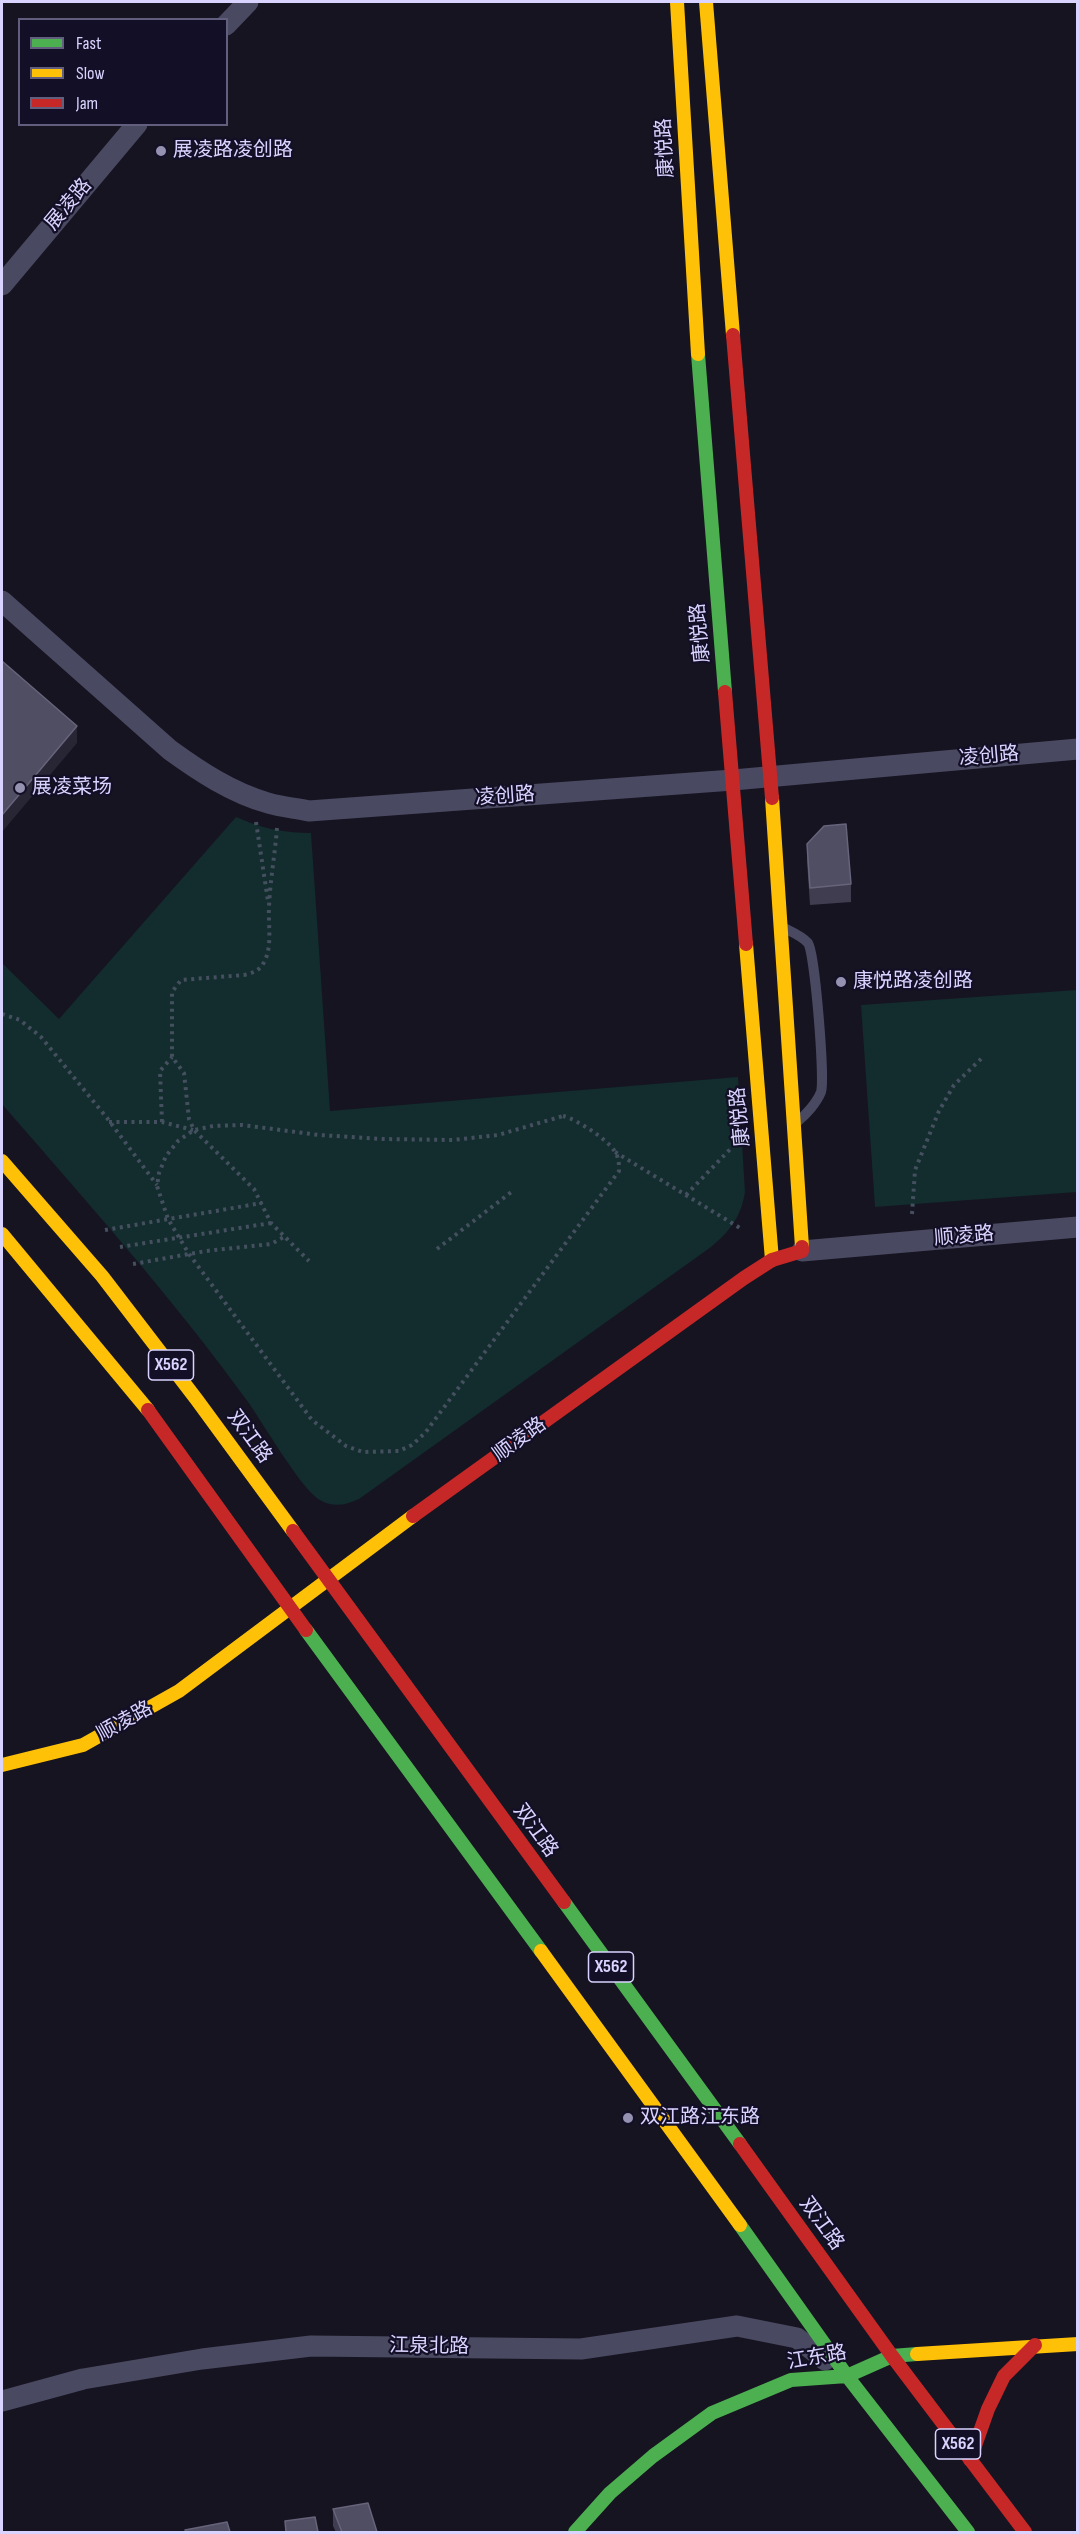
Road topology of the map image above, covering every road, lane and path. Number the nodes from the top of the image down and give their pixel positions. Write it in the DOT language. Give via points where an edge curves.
graph roads {
  1 [pos="248,2"];
  2 [pos="677,2"];
  3 [pos="706,2"];
  4 [pos="228,23"];
  5 [pos="135,126"];
  6 [pos="2,285"];
  7 [pos="2,601"];
  8 [pos="1077,749"];
  9 [pos="770,777"];
  10 [pos="733,780"];
  11 [pos="256,822"];
  12 [pos="278,828"];
  13 [pos="269,907"];
  14 [pos="781,927"];
  15 [pos="2,1014"];
  16 [pos="172,1057"];
  17 [pos="982,1058"];
  18 [pos="110,1122"];
  19 [pos="162,1122"];
  20 [pos="793,1125"];
  21 [pos="194,1130"];
  22 [pos="745,1134"];
  23 [pos="615,1152"];
  24 [pos="2,1161"];
  25 [pos="157,1186"];
  26 [pos="514,1190"];
  27 [pos="686,1195"];
  28 [pos="262,1203"];
  29 [pos="912,1214"];
  30 [pos="168,1219"];
  31 [pos="271,1223"];
  32 [pos="1077,1227"];
  33 [pos="740,1228"];
  34 [pos="105,1230"];
  35 [pos="2,1234"];
  36 [pos="284,1237"];
  37 [pos="179,1238"];
  38 [pos="120,1247"];
  39 [pos="437,1249"];
  40 [pos="802,1251"];
  41 [pos="189,1254"];
  42 [pos="772,1260"];
  43 [pos="309,1261"];
  44 [pos="134,1264"];
  45 [pos="329,1579"];
  46 [pos="290,1607"];
  47 [pos="2,1765"];
  48 [pos="1077,2344"];
  49 [pos="1035,2345"];
  50 [pos="892,2356"];
  51 [pos="847,2376"];
  52 [pos="2,2401"];
  53 [pos="970,2460"];
  54 [pos="575,2532"];
  55 [pos="968,2532"];
  56 [pos="1025,2532"];
  1 -- 4 [label="street"];
  2 -- 10 [label="main road, 康悦路" via="702,413"];
  3 -- 9 [label="main road"];
  5 -- 6 [label="street, 展凌路"];
  7 -- 10 [label="street, 凌创路" via="170,750 206,775 267,803 309,811"];
  8 -- 9 [label="street, 凌创路"];
  9 -- 10 [label="street, 凌创路"];
  9 -- 14 [label="main road"];
  10 -- 42 [label="main road, 康悦路"];
  11 -- 13 [label="path"];
  12 -- 13 [label="path"];
  13 -- 16 [label="path" via="268,954 262,966 253,973 181,980 172,992"];
  14 -- 20 [label="main road"];
  14 -- 20 [label="lane" via="808,944 816,984 821,1090 810,1109"];
  15 -- 18 [label="path" via="20,1020 41,1037"];
  16 -- 19 [label="path" via="160,1071"];
  16 -- 21 [label="path" via="184,1073 189,1119"];
  17 -- 29 [label="path" via="954,1085 939,1111 915,1170"];
  18 -- 19 [label="path"];
  18 -- 25 [label="path"];
  19 -- 21 [label="path"];
  20 -- 40 [label="main road"];
  21 -- 23 [label="path" via="242,1125 362,1138 453,1140 498,1136 563,1116 609,1144"];
  21 -- 25 [label="path" via="166,1156"];
  21 -- 28 [label="path" via="254,1190"];
  22 -- 27 [label="path"];
  23 -- 27 [label="path"];
  23 -- 41 [label="path" via="619,1171 614,1179 425,1433 399,1451 363,1452 346,1446 312,1420"];
  24 -- 45 [label="main road, 双江路 / X562" via="102,1276"];
  25 -- 30 [label="path"];
  26 -- 39 [label="path"];
  27 -- 33 [label="path"];
  28 -- 30 [label="path"];
  28 -- 31 [label="path"];
  30 -- 34 [label="path"];
  30 -- 37 [label="path"];
  31 -- 36 [label="path"];
  31 -- 37 [label="path"];
  32 -- 40 [label="street, 顺凌路"];
  35 -- 46 [label="main road, X562" via="140,1398"];
  36 -- 41 [label="path" via="271,1244"];
  36 -- 43 [label="path"];
  37 -- 38 [label="path"];
  37 -- 41 [label="path"];
  40 -- 42 [label="main road, 顺凌路"];
  41 -- 44 [label="path"];
  42 -- 45 [label="main road, 顺凌路"];
  45 -- 46 [label="main road, 顺凌路"];
  45 -- 50 [label="main road, 双江路 / X562"];
  46 -- 47 [label="main road, 顺凌路" via="179,1691 83,1745"];
  46 -- 51 [label="main road, X562"];
  48 -- 49 [label="main road, 江东路"];
  49 -- 50 [label="main road, 江东路"];
  49 -- 53 [label="main road" via="1004,2376"];
  50 -- 51 [label="main road, 江东路"];
  50 -- 53 [label="main road, 双江路 / X562"];
  51 -- 52 [label="street, 江泉北路" via="797,2338 737,2326 581,2349 311,2346 202,2359 94,2378"];
  51 -- 54 [label="main road, 江东路" via="791,2380 712,2413 652,2456 610,2493"];
  51 -- 55 [label="main road, X562"];
  53 -- 56 [label="main road, 双江路 / X562"];
}
